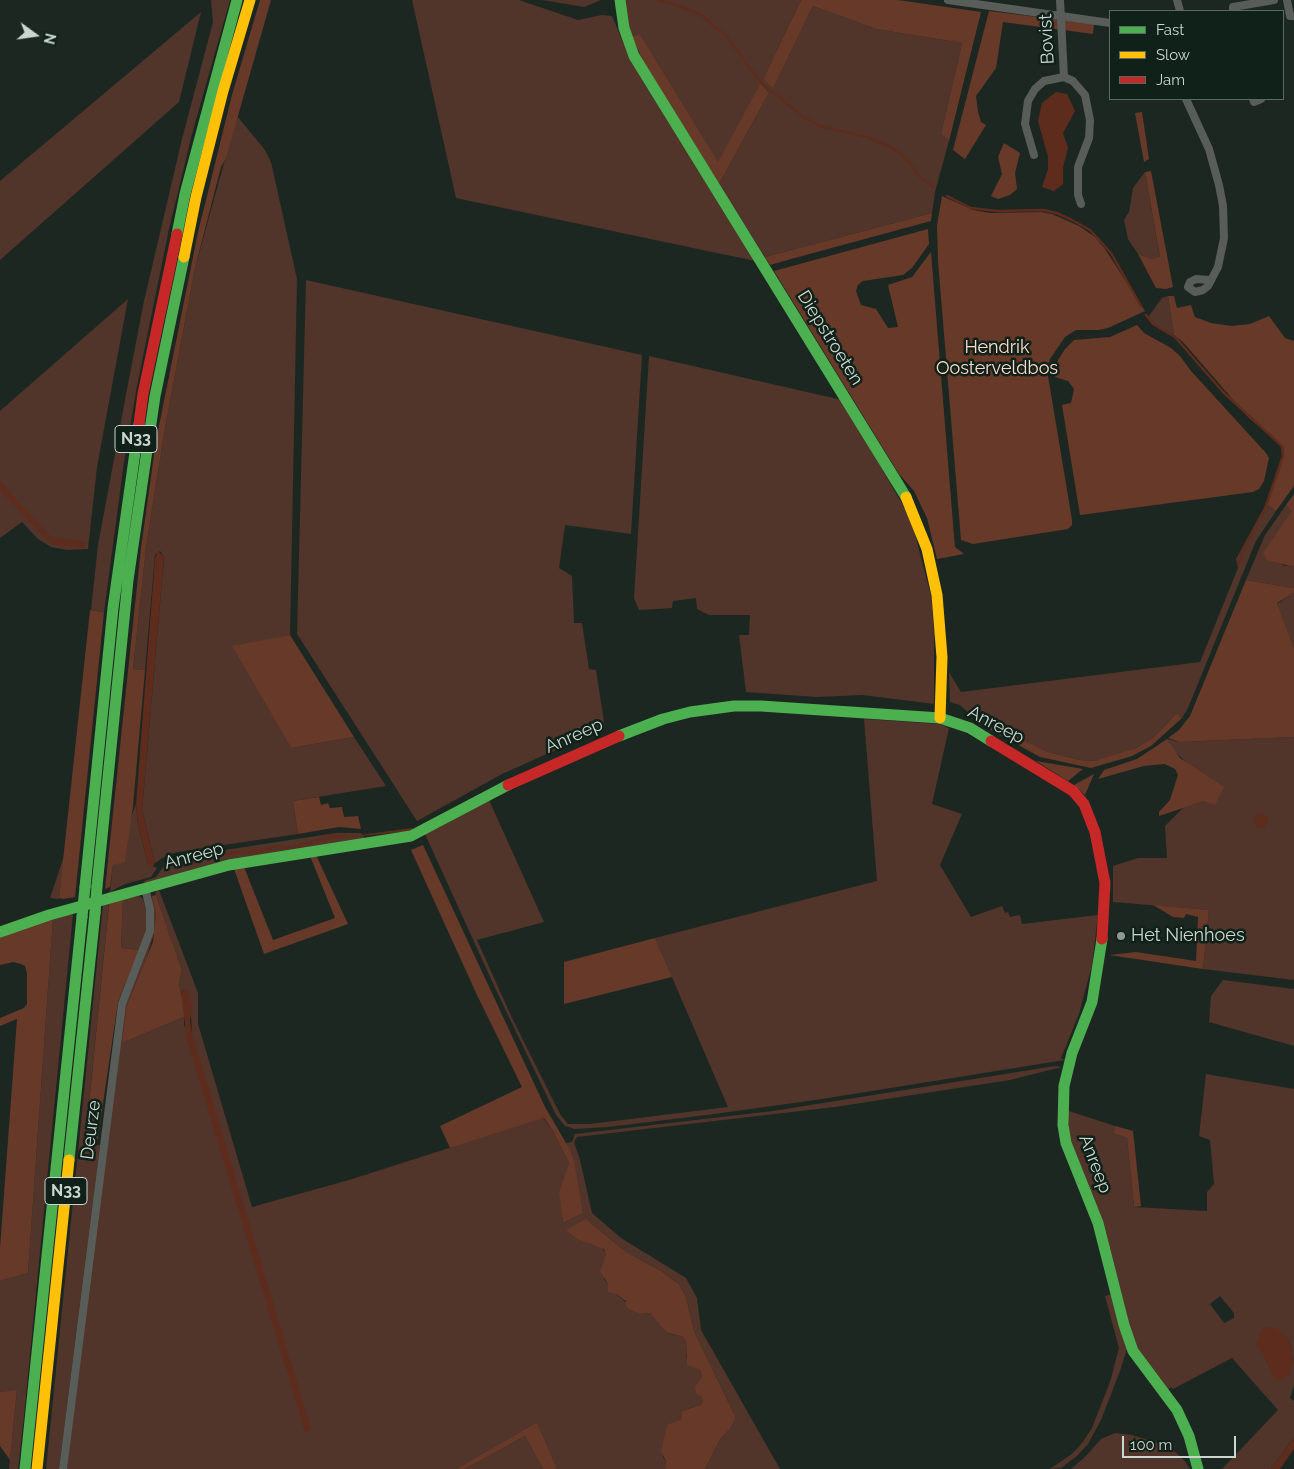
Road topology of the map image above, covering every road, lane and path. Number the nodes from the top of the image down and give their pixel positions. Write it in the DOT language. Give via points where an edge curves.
graph roads {
  1 [pos="237,0"];
  2 [pos="250,0"];
  3 [pos="620,0"];
  4 [pos="948,0"];
  5 [pos="1060,0"];
  6 [pos="1274,0"];
  7 [pos="1287,0"];
  8 [pos="1233,10"];
  9 [pos="1060,15"];
  10 [pos="1294,16"];
  11 [pos="1109,22"];
  12 [pos="1064,77"];
  13 [pos="1186,100"];
  14 [pos="1034,155"];
  15 [pos="1078,195"];
  16 [pos="1069,197"];
  17 [pos="1081,204"];
  18 [pos="1210,280"];
  19 [pos="940,718"];
  20 [pos="145,888"];
  21 [pos="0,932"];
  22 [pos="25,1469"];
  23 [pos="37,1469"];
  24 [pos="63,1469"];
  25 [pos="1198,1469"];
  1 -- 22 [label="main road, N33, bridge" via="193,159 143,394 116,585"];
  2 -- 23 [label="main road, N33, bridge" via="196,197 154,404 128,580"];
  3 -- 19 [label="main road, Diepstroeten" via="624,28 634,56 913,510 927,549 937,595 942,657"];
  4 -- 9 [label="street"];
  5 -- 9 [label="street, Bovist"];
  6 -- 8 [label="street" via="1233,7"];
  7 -- 10 [label="street" via="1290,16"];
  9 -- 11 [label="street"];
  9 -- 12 [label="street, Bovist"];
  12 -- 14 [label="street, Bovist" via="1044,81 1028,101 1025,124"];
  12 -- 15 [label="street, Bovist" via="1073,81 1086,95 1090,120 1089,138 1078,167"];
  13 -- 18 [label="street" via="1209,150 1223,206 1223,252"];
  15 -- 16 [label="street"];
  15 -- 17 [label="street, Bovist"];
  19 -- 20 [label="main road, Anreep" via="761,706 690,712 615,737 491,793 411,836 250,860"];
  19 -- 25 [label="main road, Anreep" via="970,728 1073,791 1089,814 1105,883 1104,925 1092,1002 1072,1053 1064,1086 1063,1125 1071,1160 1098,1223 1133,1351 1178,1410"];
  20 -- 21 [label="main road, Anreep" via="49,914"];
  20 -- 24 [label="street, Deurze" via="150,909 150,931 122,1004"];
}
